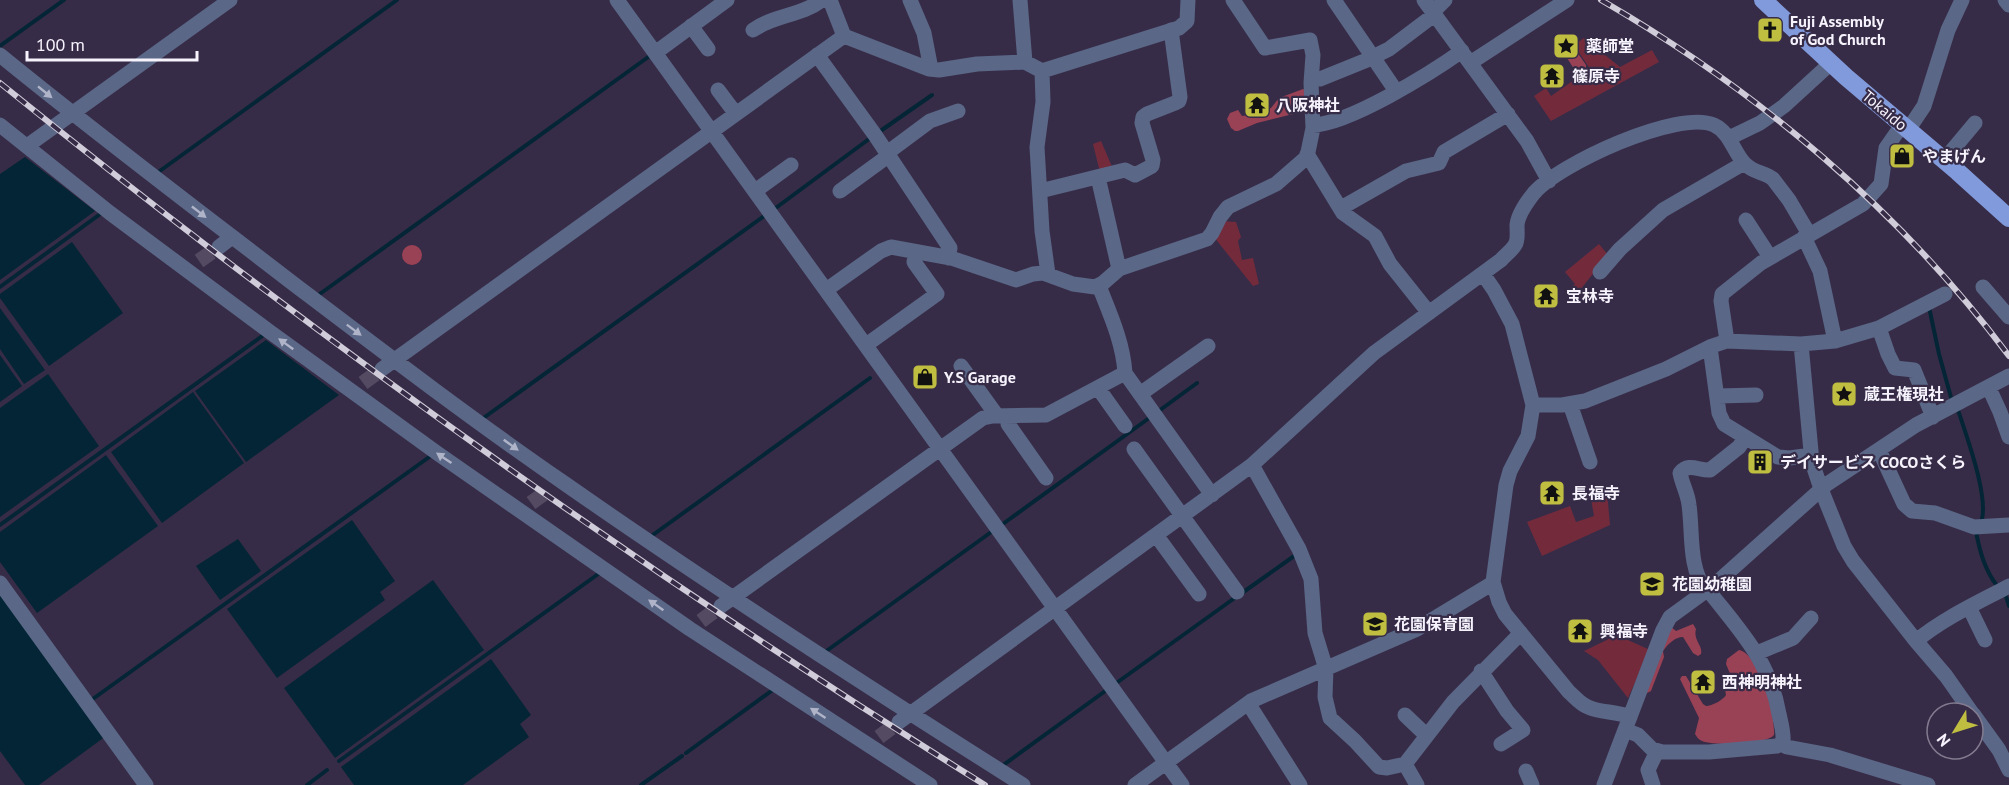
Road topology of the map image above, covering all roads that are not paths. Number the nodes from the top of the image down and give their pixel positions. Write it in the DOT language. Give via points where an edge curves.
graph roads {
  1 [pos="230,0"];
  2 [pos="617,0"];
  3 [pos="728,0"];
  4 [pos="822,0"];
  5 [pos="830,0"];
  6 [pos="910,0"];
  7 [pos="1020,0"];
  8 [pos="1188,0"];
  9 [pos="1233,0"];
  10 [pos="1334,0"];
  11 [pos="1445,0"];
  12 [pos="1567,0"];
  13 [pos="1962,0"];
  14 [pos="2005,0"];
  15 [pos="1768,2"];
  16 [pos="2009,5"];
  17 [pos="1430,9"];
  18 [pos="691,26"];
  19 [pos="753,30"];
  20 [pos="1171,30"];
  21 [pos="844,36"];
  22 [pos="708,49"];
  23 [pos="655,52"];
  24 [pos="0,55"];
  25 [pos="817,55"];
  26 [pos="1373,57"];
  27 [pos="1466,57"];
  28 [pos="1025,62"];
  29 [pos="1831,63"];
  30 [pos="931,69"];
  31 [pos="1042,71"];
  32 [pos="1312,79"];
  33 [pos="718,90"];
  34 [pos="1395,91"];
  35 [pos="958,111"];
  36 [pos="72,114"];
  37 [pos="736,114"];
  38 [pos="1508,114"];
  39 [pos="1975,123"];
  40 [pos="0,125"];
  41 [pos="1313,125"];
  42 [pos="1905,128"];
  43 [pos="712,131"];
  44 [pos="1729,138"];
  45 [pos="27,146"];
  46 [pos="887,154"];
  47 [pos="1307,154"];
  48 [pos="1944,160"];
  49 [pos="1744,163"];
  50 [pos="791,165"];
  51 [pos="1098,177"];
  52 [pos="1549,181"];
  53 [pos="755,191"];
  54 [pos="840,191"];
  55 [pos="1040,191"];
  56 [pos="1341,208"];
  57 [pos="2009,218"];
  58 [pos="1746,220"];
  59 [pos="1807,235"];
  60 [pos="232,237"];
  61 [pos="219,247"];
  62 [pos="916,253"];
  63 [pos="1770,257"];
  64 [pos="948,258"];
  65 [pos="1119,268"];
  66 [pos="1600,272"];
  67 [pos="1048,274"];
  68 [pos="1483,274"];
  69 [pos="1099,286"];
  70 [pos="1983,286"];
  71 [pos="826,290"];
  72 [pos="1945,294"];
  73 [pos="1429,313"];
  74 [pos="2009,317"];
  75 [pos="1879,328"];
  76 [pos="1727,341"];
  77 [pos="1835,341"];
  78 [pos="1801,344"];
  79 [pos="866,345"];
  80 [pos="1208,346"];
  81 [pos="1710,347"];
  82 [pos="388,365"];
  83 [pos="961,366"];
  84 [pos="1125,373"];
  85 [pos="2009,376"];
  86 [pos="1098,388"];
  87 [pos="1989,388"];
  88 [pos="1140,394"];
  89 [pos="1756,395"];
  90 [pos="1718,396"];
  91 [pos="1570,404"];
  92 [pos="1533,405"];
  93 [pos="1002,416"];
  94 [pos="1933,417"];
  95 [pos="1125,426"];
  96 [pos="2009,437"];
  97 [pos="1745,438"];
  98 [pos="940,448"];
  99 [pos="1134,449"];
  100 [pos="1879,450"];
  101 [pos="1811,455"];
  102 [pos="1590,462"];
  103 [pos="1252,465"];
  104 [pos="1046,478"];
  105 [pos="1821,489"];
  106 [pos="1212,495"];
  107 [pos="1183,516"];
  108 [pos="2009,525"];
  109 [pos="1156,535"];
  110 [pos="0,583"];
  111 [pos="1493,583"];
  112 [pos="2009,586"];
  113 [pos="1707,591"];
  114 [pos="1238,592"];
  115 [pos="1199,594"];
  116 [pos="727,602"];
  117 [pos="1969,607"];
  118 [pos="1054,608"];
  119 [pos="1811,618"];
  120 [pos="1521,633"];
  121 [pos="1985,640"];
  122 [pos="1916,641"];
  123 [pos="1757,654"];
  124 [pos="1326,669"];
  125 [pos="1481,671"];
  126 [pos="1964,701"];
  127 [pos="1248,703"];
  128 [pos="1406,715"];
  129 [pos="905,718"];
  130 [pos="1628,723"];
  131 [pos="1985,730"];
  132 [pos="1426,735"];
  133 [pos="1501,744"];
  134 [pos="1782,744"];
  135 [pos="1657,751"];
  136 [pos="1166,763"];
  137 [pos="1405,764"];
  138 [pos="2009,770"];
  139 [pos="146,785"];
  140 [pos="930,785"];
  141 [pos="1023,785"];
  142 [pos="1135,785"];
  143 [pos="1182,785"];
  144 [pos="1300,785"];
  145 [pos="1417,785"];
  146 [pos="1604,785"];
  147 [pos="1653,785"];
  148 [pos="1928,785"];
  1 -- 36 [label="street"];
  2 -- 23 [label="street"];
  3 -- 18 [label="street"];
  4 -- 19 [label="street"];
  5 -- 21 [label="street"];
  6 -- 30 [label="street" via="924,33"];
  7 -- 28 [label="street"];
  8 -- 20 [label="street" via="1187,21"];
  9 -- 32 [label="street" via="1265,48 1310,39"];
  10 -- 26 [label="street"];
  11 -- 17 [label="street"];
  12 -- 27 [label="street"];
  13 -- 42 [label="street" via="1948,30 1924,106"];
  14 -- 16 [label="street"];
  15 -- 29 [label="main road, Tokaido"];
  17 -- 26 [label="street" via="1395,45"];
  17 -- 27 [label="street"];
  18 -- 22 [label="street"];
  18 -- 23 [label="street"];
  20 -- 31 [label="street"];
  20 -- 51 [label="street" via="1180,97 1175,104 1143,117 1152,166 1135,175 1125,170"];
  21 -- 25 [label="street"];
  21 -- 30 [label="street"];
  23 -- 43 [label="street"];
  24 -- 36 [label="street, one-way"];
  25 -- 37 [label="street"];
  25 -- 46 [label="street"];
  26 -- 32 [label="street"];
  26 -- 34 [label="street"];
  27 -- 34 [label="street"];
  27 -- 38 [label="street"];
  28 -- 30 [label="street"];
  28 -- 31 [label="street"];
  29 -- 42 [label="main road, Tokaido"];
  29 -- 44 [label="street" via="1784,106"];
  31 -- 55 [label="street" via="1043,102 1037,147"];
  32 -- 41 [label="street"];
  33 -- 37 [label="street"];
  34 -- 41 [label="street" via="1323,125"];
  35 -- 46 [label="street" via="930,121"];
  36 -- 45 [label="street"];
  36 -- 60 [label="street, one-way"];
  37 -- 43 [label="street"];
  38 -- 52 [label="street"];
  38 -- 56 [label="street" via="1444,152 1439,163 1406,171"];
  39 -- 48 [label="street"];
  40 -- 45 [label="street"];
  41 -- 47 [label="street"];
  42 -- 48 [label="main road, Tokaido"];
  42 -- 59 [label="street" via="1886,148 1879,188 1863,204"];
  43 -- 53 [label="street"];
  43 -- 82 [label="street"];
  44 -- 49 [label="street"];
  44 -- 52 [label="street" via="1713,124 1666,125 1601,151"];
  140 -- 45 [label="street, one-way" via="873,741 526,507 437,453 358,387 193,265 110,213"];
  46 -- 54 [label="street"];
  46 -- 64 [label="street" via="950,248"];
  47 -- 56 [label="street"];
  47 -- 65 [label="street" via="1276,184 1228,207 1207,239"];
  48 -- 57 [label="main road, Tokaido"];
  49 -- 59 [label="street" via="1773,179"];
  49 -- 66 [label="street" via="1663,210"];
  50 -- 53 [label="street"];
  51 -- 55 [label="street"];
  51 -- 65 [label="street"];
  52 -- 68 [label="street" via="1520,214 1516,244"];
  53 -- 71 [label="street"];
  55 -- 67 [label="street"];
  56 -- 73 [label="street" via="1375,236 1390,264"];
  58 -- 63 [label="street"];
  59 -- 63 [label="street"];
  59 -- 77 [label="street" via="1820,271"];
  60 -- 61 [label="street"];
  60 -- 82 [label="street, one-way"];
  62 -- 64 [label="street"];
  62 -- 71 [label="street" via="886,248"];
  62 -- 79 [label="street" via="914,262 937,294"];
  63 -- 76 [label="street" via="1722,294"];
  64 -- 67 [label="street" via="1016,280"];
  65 -- 69 [label="street"];
  67 -- 69 [label="street" via="1080,286"];
  68 -- 73 [label="street"];
  68 -- 92 [label="street" via="1512,324"];
  69 -- 84 [label="street" via="1124,357"];
  70 -- 74 [label="street"];
  71 -- 79 [label="street"];
  72 -- 75 [label="street"];
  73 -- 103 [label="street" via="1374,353"];
  75 -- 77 [label="street"];
  75 -- 94 [label="street" via="1895,368 1914,370"];
  76 -- 78 [label="street"];
  76 -- 81 [label="street"];
  77 -- 78 [label="street"];
  78 -- 101 [label="street"];
  79 -- 98 [label="street"];
  80 -- 88 [label="street"];
  81 -- 90 [label="street"];
  81 -- 91 [label="street" via="1654,374"];
  82 -- 116 [label="street, one-way" via="555,486"];
  83 -- 93 [label="street" via="995,413"];
  84 -- 86 [label="street"];
  84 -- 88 [label="street"];
  85 -- 87 [label="street"];
  86 -- 93 [label="street" via="1046,415"];
  86 -- 95 [label="street"];
  87 -- 94 [label="street"];
  87 -- 96 [label="street"];
  88 -- 106 [label="street"];
  89 -- 90 [label="street"];
  90 -- 97 [label="street" via="1724,424"];
  91 -- 92 [label="street"];
  91 -- 102 [label="street"];
  92 -- 111 [label="street" via="1528,436 1506,485"];
  93 -- 98 [label="street" via="978,421"];
  93 -- 104 [label="street"];
  94 -- 100 [label="street"];
  97 -- 101 [label="street" via="1778,457"];
  97 -- 113 [label="street" via="1710,470 1690,467 1680,473 1688,499 1698,577"];
  98 -- 116 [label="street"];
  98 -- 118 [label="street"];
  99 -- 107 [label="street"];
  100 -- 105 [label="street"];
  100 -- 108 [label="street" via="1909,510 1935,513 1974,526"];
  101 -- 105 [label="street"];
  103 -- 106 [label="street"];
  103 -- 124 [label="street" via="1309,572 1315,633"];
  105 -- 113 [label="street"];
  105 -- 122 [label="street" via="1848,554"];
  106 -- 107 [label="street"];
  107 -- 109 [label="street"];
  107 -- 114 [label="street"];
  109 -- 115 [label="street"];
  109 -- 118 [label="street"];
  110 -- 139 [label="street"];
  111 -- 120 [label="street" via="1502,608"];
  111 -- 124 [label="street" via="1417,629"];
  112 -- 117 [label="street"];
  113 -- 123 [label="street"];
  113 -- 130 [label="street" via="1666,623"];
  116 -- 129 [label="street"];
  117 -- 121 [label="street"];
  117 -- 122 [label="street"];
  118 -- 129 [label="street"];
  118 -- 136 [label="street"];
  119 -- 123 [label="street" via="1793,638"];
  120 -- 125 [label="street"];
  120 -- 130 [label="street" via="1581,704 1620,712"];
  122 -- 126 [label="street"];
  123 -- 134 [label="street" via="1774,690"];
  124 -- 127 [label="street"];
  124 -- 137 [label="street" via="1325,698 1330,718 1379,767"];
  125 -- 132 [label="street"];
  125 -- 133 [label="street" via="1523,730"];
  127 -- 136 [label="street"];
  127 -- 144 [label="street"];
  128 -- 132 [label="street"];
  129 -- 141 [label="street"];
  130 -- 135 [label="street"];
  130 -- 146 [label="street"];
  131 -- 138 [label="street"];
  132 -- 137 [label="street"];
  134 -- 135 [label="street" via="1709,752"];
  134 -- 148 [label="street"];
  135 -- 147 [label="street" via="1648,770"];
  136 -- 142 [label="street"];
  136 -- 143 [label="street"];
  137 -- 145 [label="street"];
}
